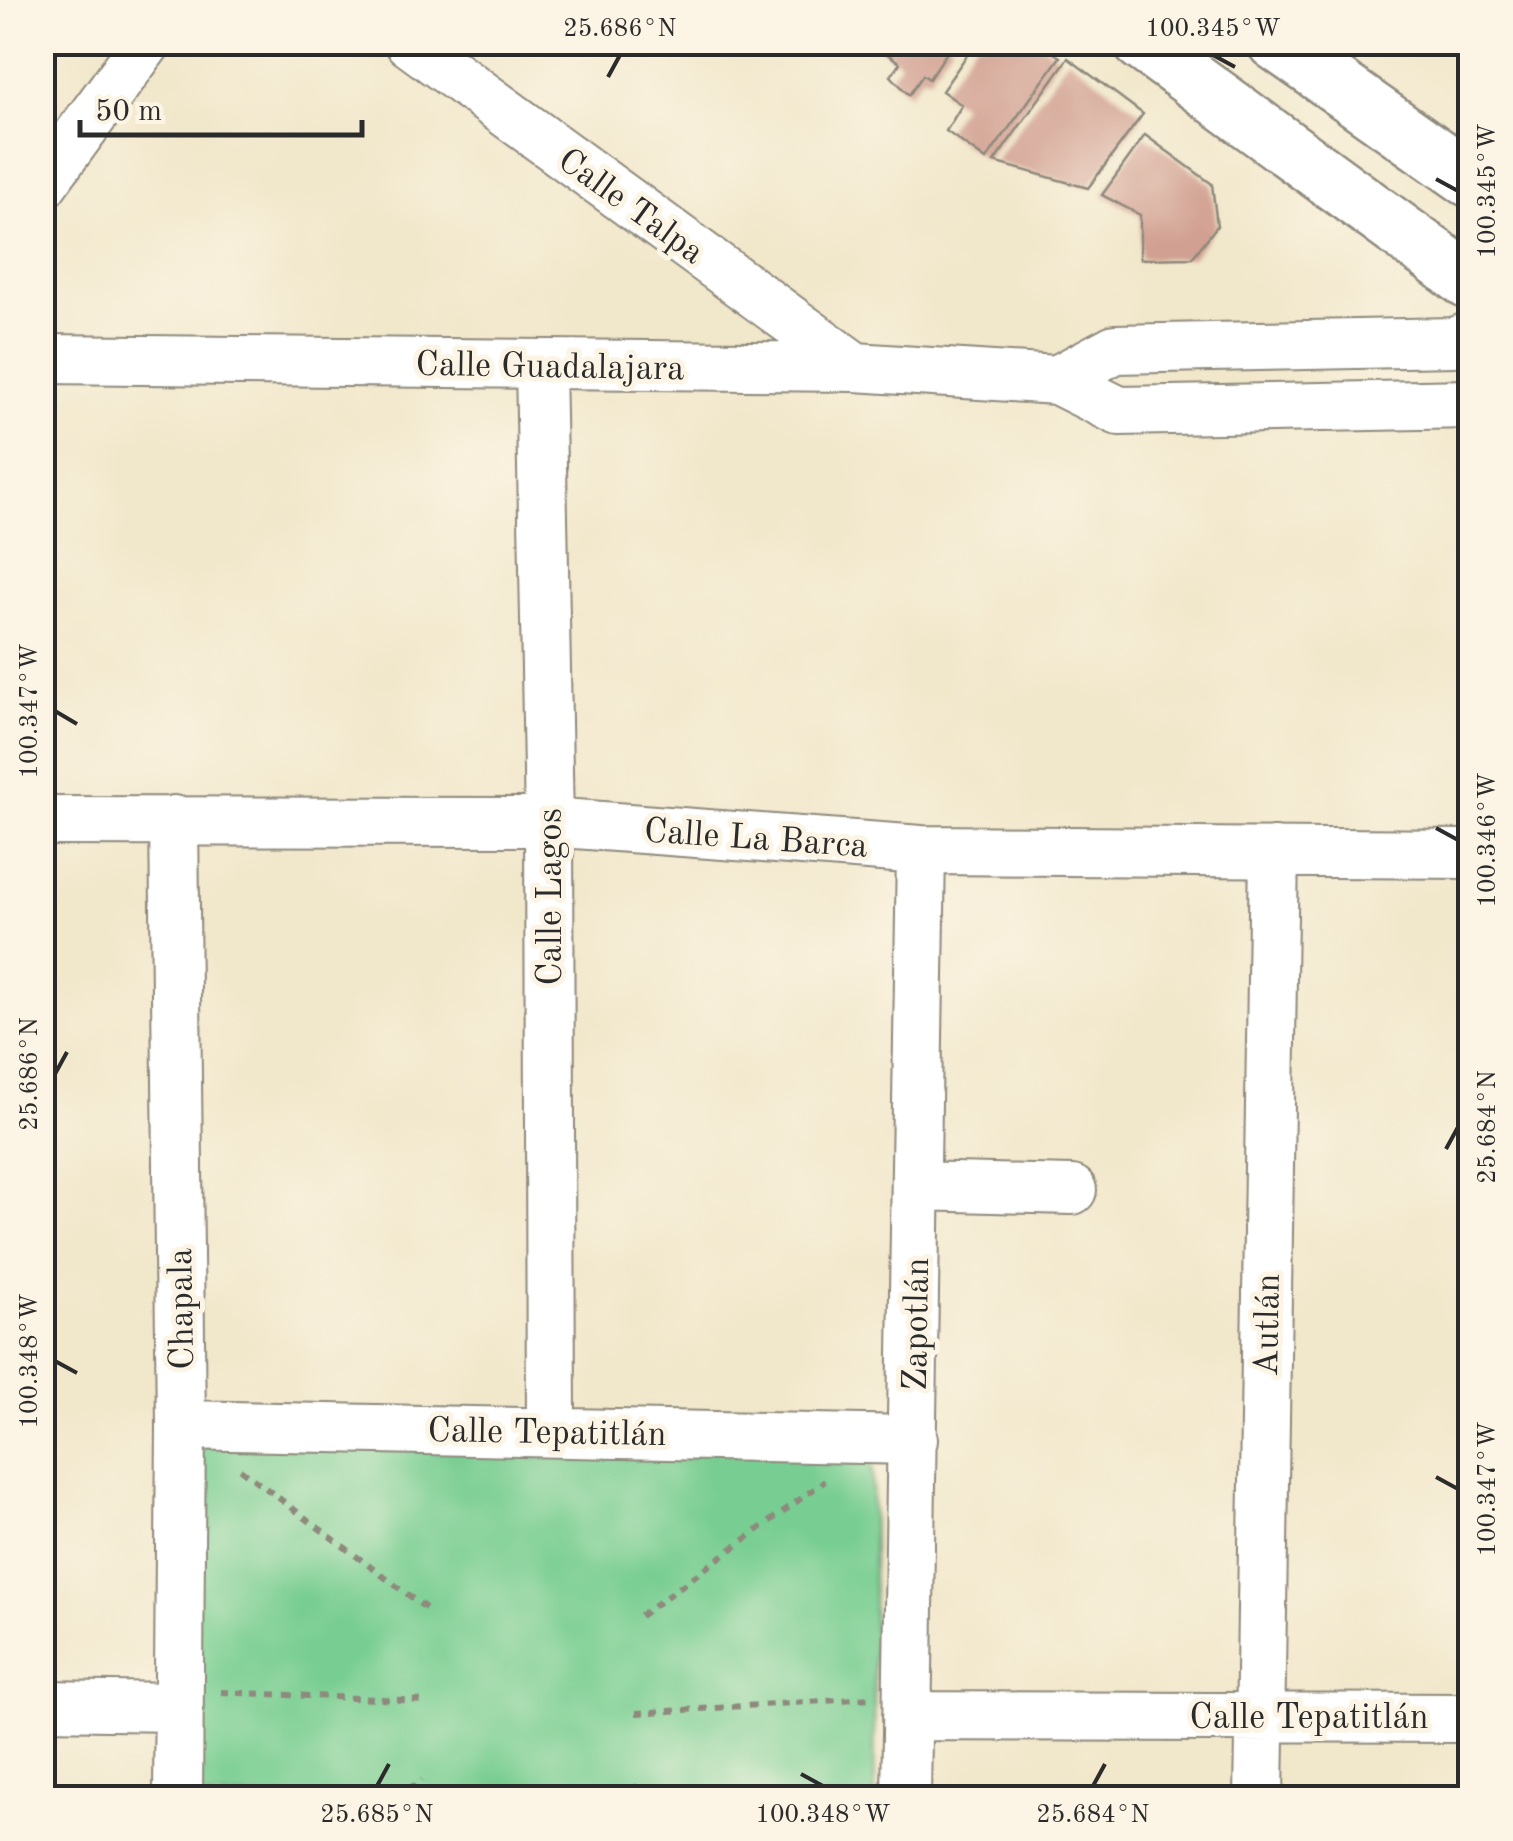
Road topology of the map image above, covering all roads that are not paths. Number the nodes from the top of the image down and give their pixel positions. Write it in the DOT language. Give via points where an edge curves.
graph roads {
  1 [pos="147,42"];
  2 [pos="408,42"];
  3 [pos="1141,42"];
  4 [pos="1275,42"];
  5 [pos="1470,180"];
  6 [pos="42,185"];
  7 [pos="1470,282"];
  8 [pos="1470,336"];
  9 [pos="42,358"];
  10 [pos="540,365"];
  11 [pos="855,368"];
  12 [pos="1057,380"];
  13 [pos="1470,404"];
  14 [pos="174,820"];
  15 [pos="42,821"];
  16 [pos="549,822"];
  17 [pos="922,850"];
  18 [pos="1274,852"];
  19 [pos="1470,854"];
  20 [pos="916,1186"];
  21 [pos="1072,1190"];
  22 [pos="181,1425"];
  23 [pos="551,1430"];
  24 [pos="913,1440"];
  25 [pos="195,1699"];
  26 [pos="42,1706"];
  27 [pos="1260,1715"];
  28 [pos="891,1716"];
  29 [pos="1470,1718"];
  30 [pos="178,1798"];
  31 [pos="906,1798"];
  32 [pos="1259,1798"];
  1 -- 6 [label="street"];
  2 -- 11 [label="street, Calle Talpa"];
  3 -- 7 [label="main road"];
  4 -- 5 [label="main road"];
  8 -- 12 [label="street" via="1454,342 1115,349"];
  9 -- 10 [label="street, Calle Guadalajara"];
  10 -- 11 [label="street, Calle Guadalajara"];
  10 -- 16 [label="street, Calle Lagos"];
  11 -- 12 [label="street, Calle Guadalajara"];
  12 -- 13 [label="street, Calle Guadalajara" via="1119,410"];
  14 -- 15 [label="street, Calle La Barca"];
  14 -- 16 [label="street, Calle La Barca"];
  14 -- 22 [label="street, Chapala"];
  16 -- 17 [label="street, Calle La Barca"];
  16 -- 23 [label="street, Calle Lagos"];
  17 -- 18 [label="street, Calle La Barca"];
  17 -- 20 [label="street, Zapotlán"];
  18 -- 19 [label="street, Calle La Barca"];
  18 -- 27 [label="street, Autlán"];
  20 -- 21 [label="street"];
  20 -- 24 [label="street, Zapotlán"];
  22 -- 23 [label="street, Calle Tepatitlán"];
  22 -- 25 [label="street, Chapala"];
  23 -- 24 [label="street, Calle Tepatitlán"];
  24 -- 28 [label="street, Zapotlán"];
  25 -- 26 [label="street"];
  25 -- 30 [label="street, Chapala"];
  27 -- 28 [label="street, Calle Tepatitlán"];
  27 -- 29 [label="street, Calle Tepatitlán"];
  27 -- 32 [label="street, Autlán"];
  28 -- 31 [label="street, Zapotlán"];
}
